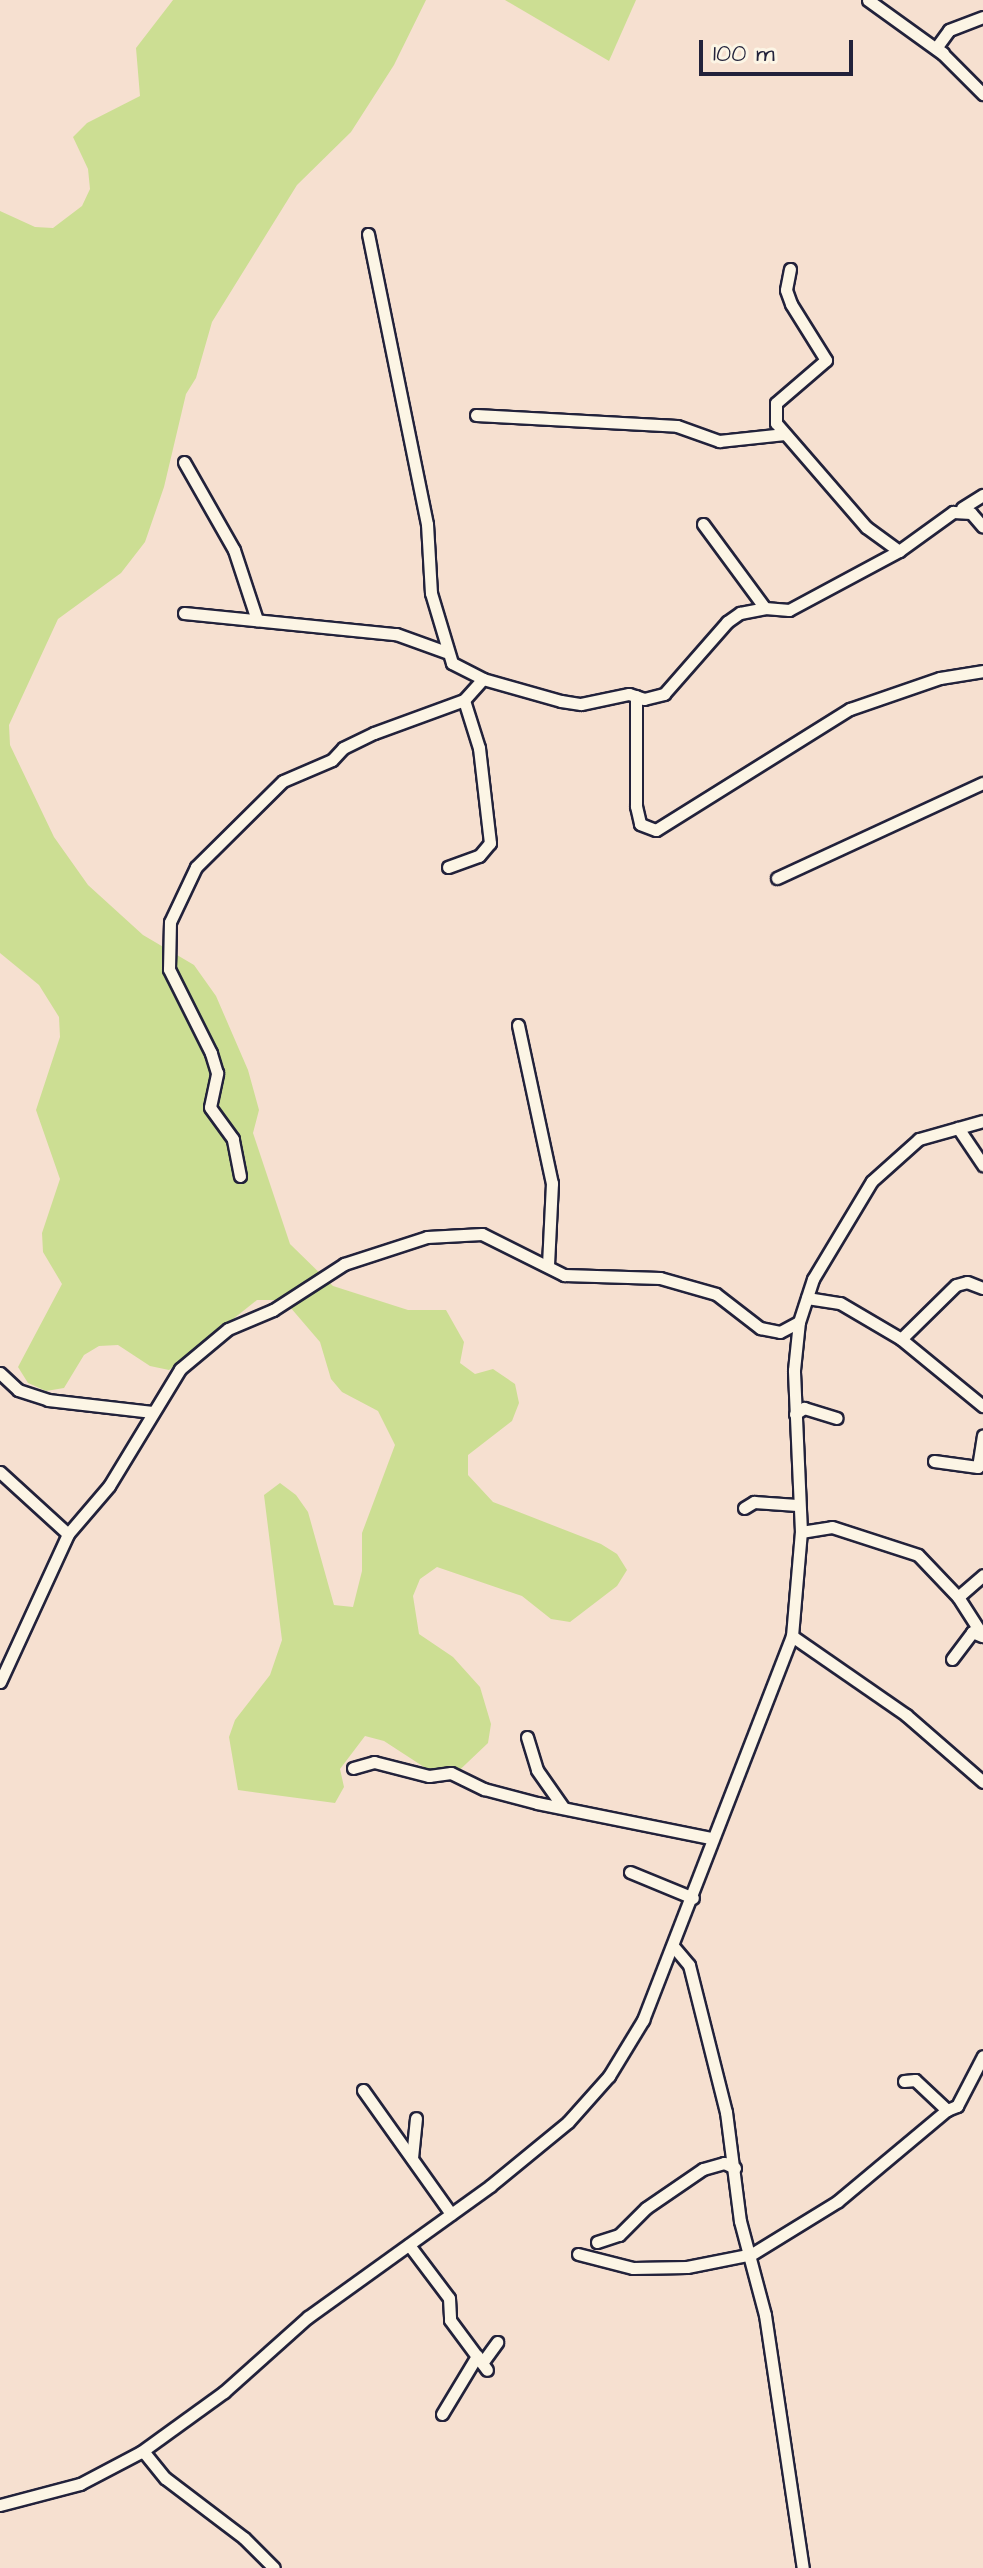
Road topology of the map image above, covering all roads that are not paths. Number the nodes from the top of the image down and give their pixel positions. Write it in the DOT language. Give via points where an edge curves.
graph roads {
  1 [pos="868,0"];
  2 [pos="983,17"];
  3 [pos="943,54"];
  4 [pos="983,94"];
  5 [pos="368,234"];
  6 [pos="790,269"];
  7 [pos="476,415"];
  8 [pos="785,434"];
  9 [pos="184,462"];
  10 [pos="983,495"];
  11 [pos="962,508"];
  12 [pos="703,524"];
  13 [pos="983,527"];
  14 [pos="899,551"];
  15 [pos="765,608"];
  16 [pos="184,613"];
  17 [pos="257,620"];
  18 [pos="447,652"];
  19 [pos="983,671"];
  20 [pos="483,679"];
  21 [pos="636,696"];
  22 [pos="464,700"];
  23 [pos="983,783"];
  24 [pos="448,867"];
  25 [pos="777,878"];
  26 [pos="518,1025"];
  27 [pos="983,1121"];
  28 [pos="958,1128"];
  29 [pos="983,1165"];
  30 [pos="240,1176"];
  31 [pos="548,1266"];
  32 [pos="983,1288"];
  33 [pos="807,1298"];
  34 [pos="799,1322"];
  35 [pos="901,1339"];
  36 [pos="0,1373"];
  37 [pos="983,1406"];
  38 [pos="152,1412"];
  39 [pos="795,1414"];
  40 [pos="837,1418"];
  41 [pos="983,1435"];
  42 [pos="934,1461"];
  43 [pos="0,1472"];
  44 [pos="797,1505"];
  45 [pos="744,1508"];
  46 [pos="801,1532"];
  47 [pos="68,1534"];
  48 [pos="983,1575"];
  49 [pos="958,1597"];
  50 [pos="792,1636"];
  51 [pos="952,1659"];
  52 [pos="0,1682"];
  53 [pos="527,1737"];
  54 [pos="353,1768"];
  55 [pos="983,1782"];
  56 [pos="564,1808"];
  57 [pos="711,1838"];
  58 [pos="630,1872"];
  59 [pos="693,1898"];
  60 [pos="673,1946"];
  61 [pos="983,2056"];
  62 [pos="904,2081"];
  63 [pos="363,2090"];
  64 [pos="947,2110"];
  65 [pos="416,2118"];
  66 [pos="412,2158"];
  67 [pos="735,2168"];
  68 [pos="438,2172"];
  69 [pos="431,2186"];
  70 [pos="451,2214"];
  71 [pos="597,2242"];
  72 [pos="409,2245"];
  73 [pos="578,2254"];
  74 [pos="752,2254"];
  75 [pos="497,2342"];
  76 [pos="482,2363"];
  77 [pos="442,2414"];
  78 [pos="143,2451"];
  79 [pos="0,2505"];
  80 [pos="274,2568"];
  81 [pos="803,2568"];
  1 -- 3 [label="street"];
  2 -- 3 [label="street" via="949,30 936,48"];
  3 -- 4 [label="street"];
  5 -- 18 [label="street" via="399,368 413,469 427,524 431,593"];
  6 -- 8 [label="street" via="786,290 791,304 826,360 776,403 776,423"];
  7 -- 8 [label="street" via="677,426 719,441"];
  8 -- 14 [label="street" via="866,527"];
  9 -- 17 [label="street" via="234,550"];
  10 -- 11 [label="street"];
  11 -- 13 [label="street"];
  11 -- 14 [label="street"];
  12 -- 15 [label="street"];
  14 -- 15 [label="street" via="789,610"];
  15 -- 21 [label="street" via="727,622 664,694"];
  16 -- 17 [label="street"];
  17 -- 18 [label="street" via="406,636"];
  18 -- 20 [label="street" via="452,663"];
  19 -- 21 [label="street" via="940,678 850,709 656,830 640,824 636,806"];
  20 -- 21 [label="street" via="581,704"];
  20 -- 22 [label="street"];
  22 -- 24 [label="street" via="479,748 490,843 479,856"];
  22 -- 30 [label="street" via="374,733 343,748 332,760 283,781 196,867 170,922 169,969 211,1053 217,1073 210,1107 233,1139"];
  23 -- 25 [label="street"];
  26 -- 31 [label="street" via="552,1183"];
  27 -- 28 [label="street"];
  28 -- 29 [label="street"];
  28 -- 33 [label="street" via="919,1139 872,1181 846,1217"];
  31 -- 34 [label="street" via="584,1280 634,1275 700,1287 769,1330 790,1329"];
  31 -- 38 [label="street" via="482,1234 427,1237 344,1264 273,1310 228,1329 180,1369"];
  32 -- 35 [label="street" via="967,1282 956,1285"];
  33 -- 34 [label="street"];
  33 -- 35 [label="street" via="840,1303"];
  34 -- 39 [label="street"];
  35 -- 37 [label="street" via="941,1366"];
  36 -- 38 [label="street" via="18,1390 48,1400"];
  38 -- 47 [label="street" via="109,1486"];
  39 -- 40 [label="street" via="804,1408"];
  39 -- 44 [label="street"];
  41 -- 42 [label="street" via="978,1467"];
  43 -- 47 [label="street"];
  44 -- 45 [label="street" via="754,1502"];
  44 -- 46 [label="street"];
  46 -- 49 [label="street" via="832,1527 918,1555"];
  46 -- 50 [label="street"];
  47 -- 52 [label="street"];
  48 -- 49 [label="street"];
  49 -- 51 [label="street" via="983,1636 972,1632"];
  50 -- 55 [label="street" via="906,1715"];
  50 -- 57 [label="street"];
  53 -- 56 [label="street" via="537,1770"];
  54 -- 56 [label="street" via="374,1762 429,1776 451,1773 484,1789"];
  56 -- 57 [label="street"];
  57 -- 59 [label="street"];
  58 -- 59 [label="street"];
  59 -- 60 [label="street"];
  60 -- 67 [label="street" via="689,1965"];
  60 -- 70 [label="street" via="643,2020 609,2076 568,2122"];
  61 -- 64 [label="street" via="957,2106"];
  62 -- 64 [label="street" via="915,2080"];
  63 -- 66 [label="street"];
  64 -- 74 [label="street" via="838,2201"];
  65 -- 66 [label="street"];
  66 -- 69 [label="street"];
  67 -- 71 [label="street" via="724,2163 703,2169 646,2208 619,2235"];
  67 -- 74 [label="street" via="740,2221"];
  68 -- 69 [label="street"];
  69 -- 70 [label="street"];
  70 -- 72 [label="street"];
  72 -- 76 [label="street" via="449,2298 450,2320"];
  72 -- 78 [label="street" via="308,2317 224,2392"];
  73 -- 74 [label="street" via="633,2268 687,2267"];
  74 -- 81 [label="street"];
  75 -- 76 [label="street"];
  76 -- 77 [label="street"];
  78 -- 79 [label="street" via="80,2484"];
  78 -- 80 [label="street" via="165,2478 244,2538"];
}
